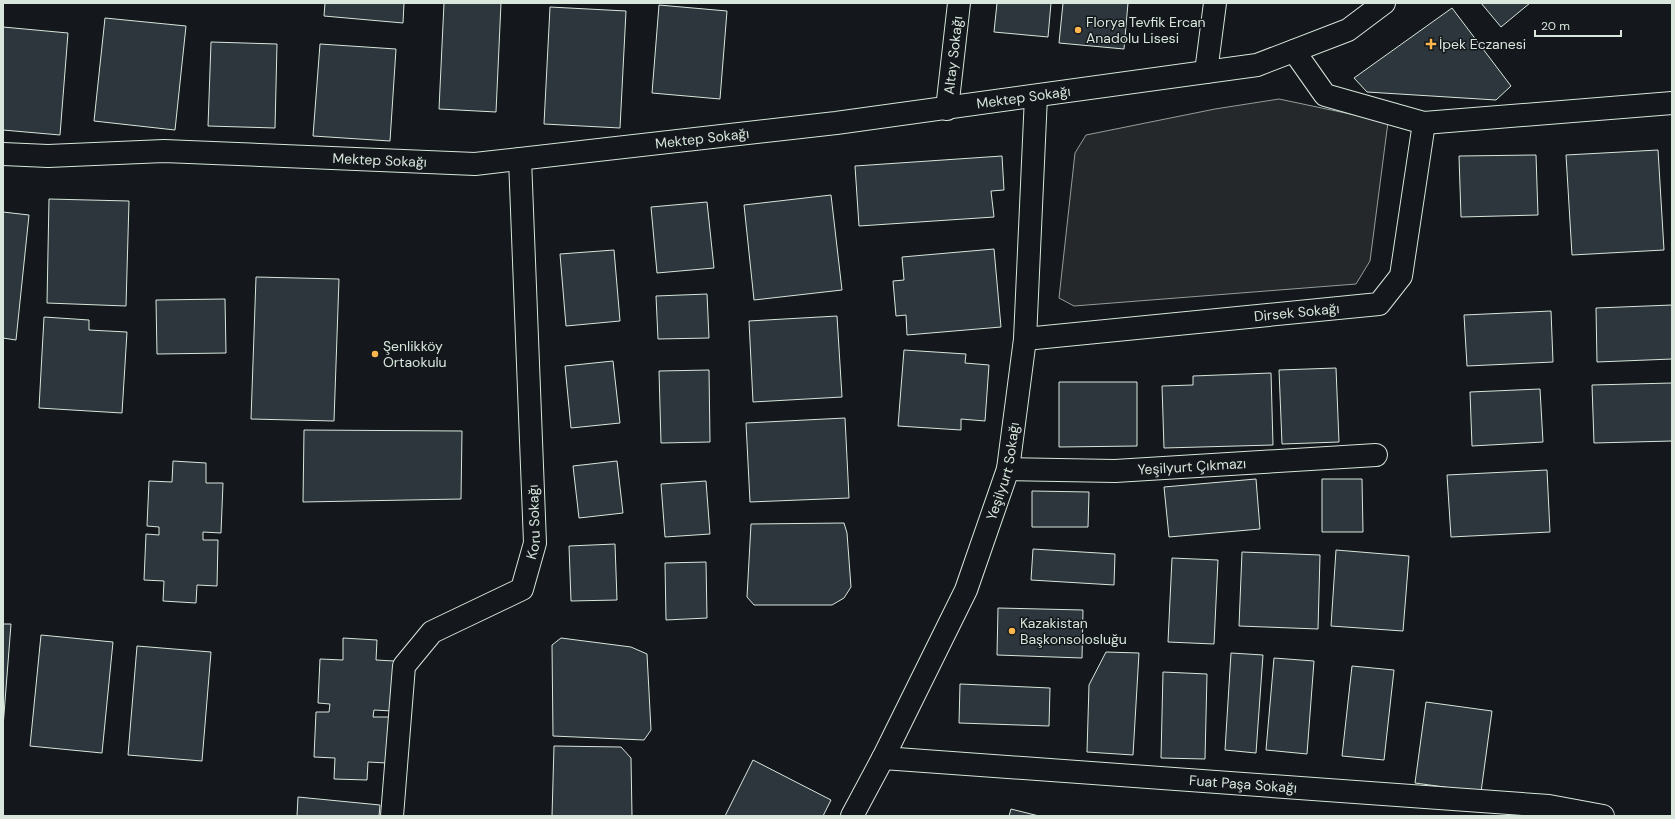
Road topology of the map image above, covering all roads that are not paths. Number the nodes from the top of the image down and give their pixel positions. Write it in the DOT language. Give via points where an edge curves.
graph roads {
  1 [pos="959,3"];
  2 [pos="1215,3"];
  3 [pos="1384,3"];
  4 [pos="1294,51"];
  5 [pos="1206,72"];
  6 [pos="1036,96"];
  7 [pos="1672,103"];
  8 [pos="947,108"];
  9 [pos="1424,123"];
  10 [pos="3,154"];
  11 [pos="520,159"];
  12 [pos="1024,339"];
  13 [pos="1376,455"];
  14 [pos="1008,469"];
  15 [pos="883,758"];
  16 [pos="392,816"];
  17 [pos="852,816"];
  18 [pos="1603,816"];
  1 -- 8 [label="street, Altay Sokağı"];
  2 -- 5 [label="street"];
  3 -- 4 [label="street, Mektep Sokağı" via="1348,30"];
  4 -- 5 [label="street, Mektep Sokağı" via="1257,65"];
  4 -- 9 [label="street" via="1325,95"];
  5 -- 6 [label="street, Mektep Sokağı"];
  6 -- 8 [label="street, Mektep Sokağı"];
  6 -- 12 [label="street, Yeşilyurt Sokağı"];
  7 -- 9 [label="street"];
  8 -- 11 [label="street, Mektep Sokağı"];
  9 -- 12 [label="street, Dirsek Sokağı" via="1401,276 1379,304"];
  10 -- 11 [label="street, Mektep Sokağı" via="48,156 164,151 475,164"];
  11 -- 16 [label="street, Koru Sokağı" via="535,543 522,589 432,632 404,666"];
  12 -- 14 [label="street, Yeşilyurt Sokağı"];
  13 -- 14 [label="street, Yeşilyurt Çıkmazı" via="1115,471"];
  14 -- 15 [label="street, Yeşilyurt Sokağı" via="966,590"];
  15 -- 17 [label="street, Yeşilyurt Sokağı"];
  15 -- 18 [label="street, Fuat Paşa Sokağı" via="1549,806"];
}
